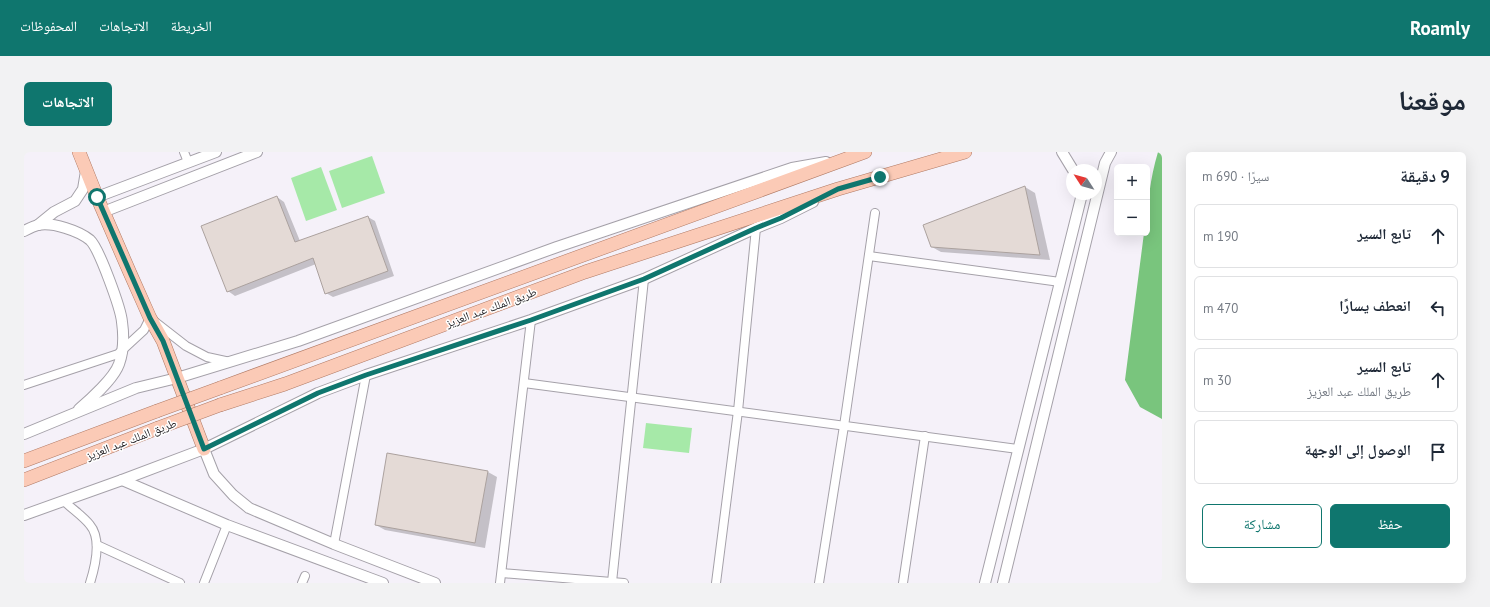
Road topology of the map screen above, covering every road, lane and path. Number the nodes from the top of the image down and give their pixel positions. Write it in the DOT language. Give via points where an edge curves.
graph roads {
  1 [pos="79,152"];
  2 [pos="184,152"];
  3 [pos="216,152"];
  4 [pos="257,152"];
  5 [pos="865,152"];
  6 [pos="965,152"];
  7 [pos="1062,152"];
  8 [pos="1111,152"];
  9 [pos="845,159"];
  10 [pos="188,162"];
  11 [pos="1069,164"];
  12 [pos="86,171"];
  13 [pos="838,189"];
  14 [pos="97,197"];
  15 [pos="1080,200"];
  16 [pos="103,212"];
  17 [pos="875,213"];
  18 [pos="38,225"];
  19 [pos="756,228"];
  20 [pos="24,230"];
  21 [pos="869,256"];
  22 [pos="644,279"];
  23 [pos="1060,282"];
  24 [pos="150,318"];
  25 [pos="531,320"];
  26 [pos="123,349"];
  27 [pos="231,362"];
  28 [pos="366,375"];
  29 [pos="178,378"];
  30 [pos="524,383"];
  31 [pos="24,385"];
  32 [pos="632,397"];
  33 [pos="738,411"];
  34 [pos="75,414"];
  35 [pos="844,426"];
  36 [pos="24,434"];
  37 [pos="925,436"];
  38 [pos="204,449"];
  39 [pos="1018,449"];
  40 [pos="24,461"];
  41 [pos="24,480"];
  42 [pos="122,480"];
  43 [pos="64,501"];
  44 [pos="24,515"];
  45 [pos="227,525"];
  46 [pos="334,544"];
  47 [pos="97,545"];
  48 [pos="502,573"];
  49 [pos="612,582"];
  50 [pos="90,583"];
  51 [pos="180,583"];
  52 [pos="204,583"];
  53 [pos="383,583"];
  54 [pos="435,583"];
  55 [pos="500,583"];
  56 [pos="624,583"];
  57 [pos="716,583"];
  58 [pos="819,583"];
  59 [pos="903,583"];
  60 [pos="985,583"];
  61 [pos="1003,583"];
  1 -- 12 [label="main road"];
  2 -- 10 [label="street"];
  3 -- 10 [label="street"];
  4 -- 16 [label="street"];
  5 -- 9 [label="main road"];
  6 -- 13 [label="main road, طريق الملك عبد العزيز"];
  7 -- 11 [label="street"];
  8 -- 61 [label="street" via="1103,170"];
  9 -- 27 [label="street" via="792,168 557,247 298,341"];
  9 -- 40 [label="main road, bridge"];
  10 -- 14 [label="street"];
  12 -- 14 [label="main road"];
  12 -- 18 [label="street" via="83,189 75,201 54,212"];
  13 -- 19 [label="street"];
  13 -- 41 [label="main road, طريق الملك عبد العزيز, bridge" via="585,272 285,384 220,405"];
  14 -- 16 [label="main road"];
  15 -- 23 [label="street"];
  16 -- 24 [label="main road"];
  17 -- 21 [label="street"];
  18 -- 20 [label="street"];
  18 -- 26 [label="street" via="55,225 91,241 105,267 122,320"];
  19 -- 22 [label="street"];
  19 -- 33 [label="street"];
  21 -- 23 [label="street"];
  21 -- 35 [label="street"];
  22 -- 25 [label="street"];
  22 -- 32 [label="street"];
  23 -- 39 [label="street"];
  24 -- 26 [label="street" via="144,330"];
  24 -- 27 [label="street" via="186,346 207,358"];
  24 -- 29 [label="main road" via="163,341"];
  25 -- 28 [label="street"];
  25 -- 30 [label="street"];
  26 -- 31 [label="street" via="118,354"];
  26 -- 34 [label="street" via="119,366 100,390"];
  27 -- 29 [label="street"];
  28 -- 38 [label="street" via="318,393"];
  28 -- 46 [label="street"];
  29 -- 34 [label="street" via="136,388"];
  29 -- 38 [label="main road"];
  30 -- 32 [label="street"];
  30 -- 48 [label="street"];
  32 -- 33 [label="street"];
  32 -- 49 [label="street"];
  33 -- 35 [label="street"];
  33 -- 57 [label="street"];
  34 -- 36 [label="street"];
  35 -- 37 [label="street"];
  35 -- 58 [label="street"];
  37 -- 39 [label="street"];
  37 -- 59 [label="street"];
  38 -- 42 [label="street"];
  38 -- 46 [label="street" via="214,474 249,508"];
  39 -- 60 [label="street"];
  42 -- 43 [label="street"];
  42 -- 45 [label="street"];
  43 -- 44 [label="street"];
  43 -- 47 [label="street" via="91,525"];
  45 -- 52 [label="street"];
  45 -- 53 [label="street"];
  46 -- 54 [label="street"];
  47 -- 50 [label="street"];
  47 -- 51 [label="street"];
  48 -- 49 [label="street"];
  48 -- 55 [label="street"];
  49 -- 56 [label="street"];
}
